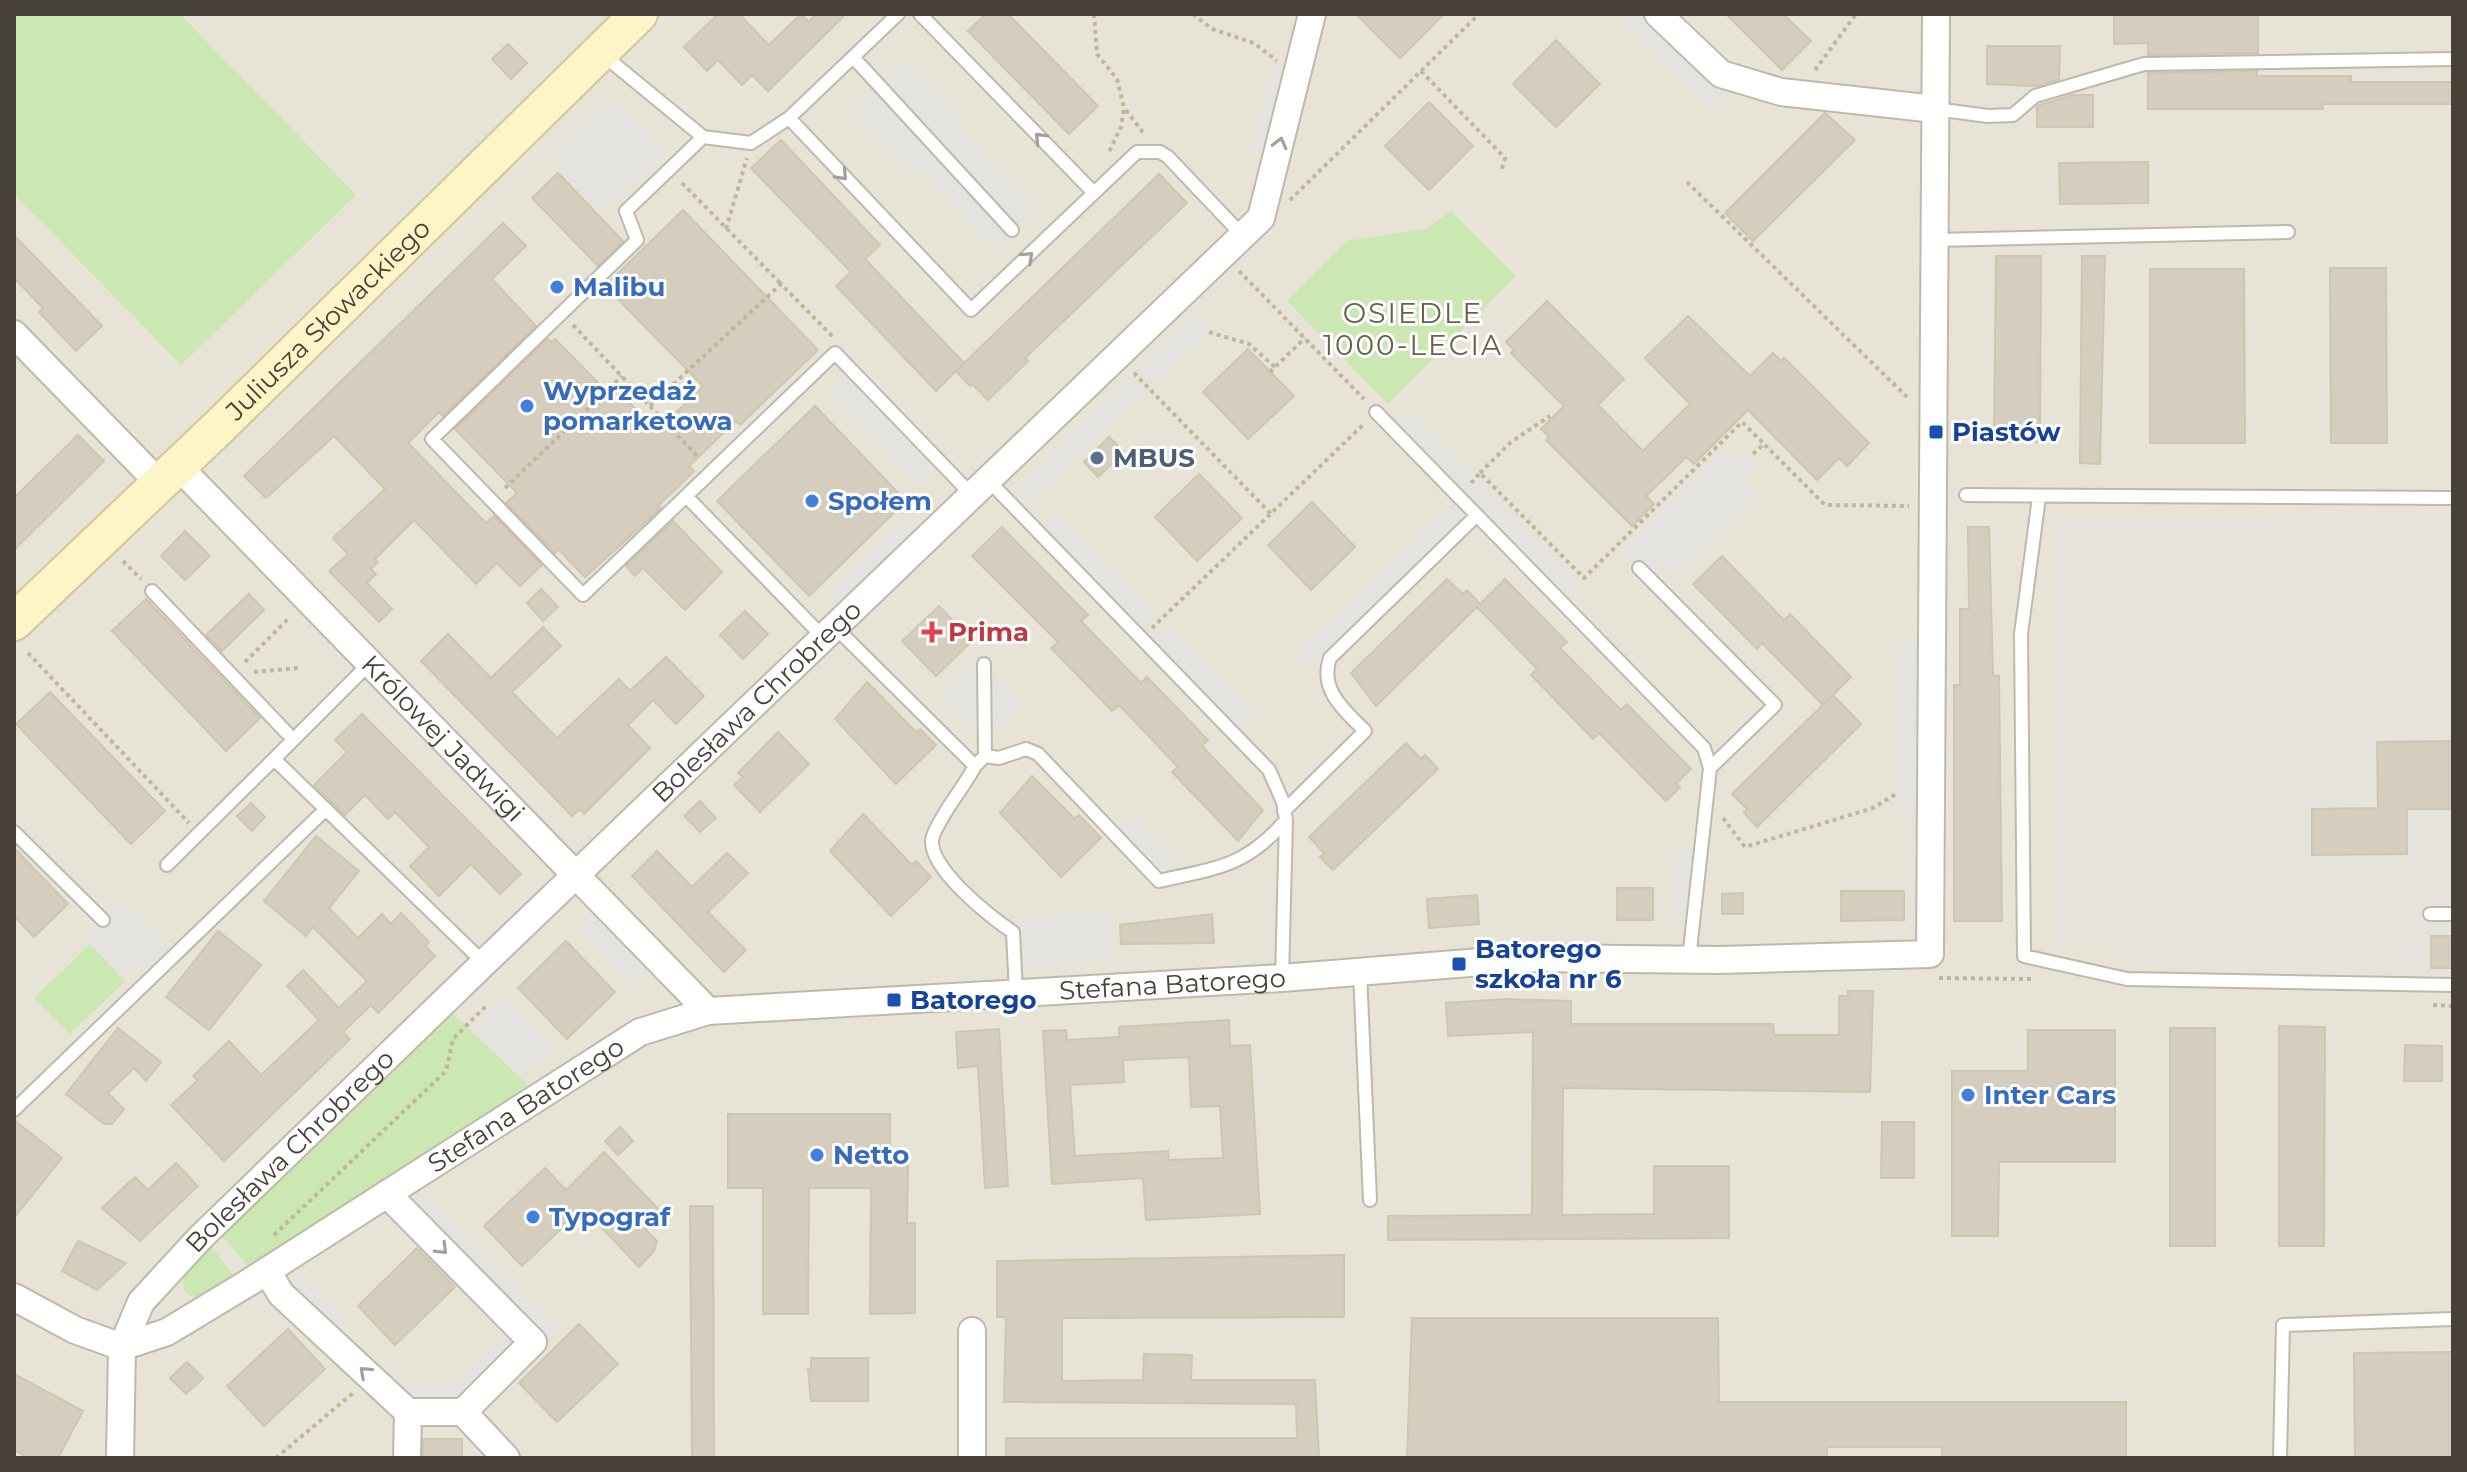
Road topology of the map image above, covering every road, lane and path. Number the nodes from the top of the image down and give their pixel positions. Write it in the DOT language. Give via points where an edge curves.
graph roads {
  1 [pos="639,14"];
  2 [pos="898,14"];
  3 [pos="920,14"];
  4 [pos="1094,14"];
  5 [pos="1193,14"];
  6 [pos="1312,14"];
  7 [pos="1658,14"];
  8 [pos="1856,14"];
  9 [pos="1936,14"];
  10 [pos="1475,15"];
  11 [pos="599,52"];
  12 [pos="853,57"];
  13 [pos="2453,59"];
  14 [pos="1288,71"];
  15 [pos="1421,71"];
  16 [pos="1806,82"];
  17 [pos="1124,108"];
  18 [pos="1935,109"];
  19 [pos="789,118"];
  20 [pos="703,137"];
  21 [pos="751,143"];
  22 [pos="1137,152"];
  23 [pos="1105,160"];
  24 [pos="1502,169"];
  25 [pos="669,170"];
  26 [pos="1687,182"];
  27 [pos="1094,193"];
  28 [pos="1252,227"];
  29 [pos="726,229"];
  30 [pos="1012,230"];
  31 [pos="2288,232"];
  32 [pos="1935,240"];
  33 [pos="1222,254"];
  34 [pos="781,284"];
  35 [pos="562,313"];
  36 [pos="1209,332"];
  37 [pos="14,334"];
  38 [pos="1305,338"];
  39 [pos="835,353"];
  40 [pos="1117,355"];
  41 [pos="1275,367"];
  42 [pos="1270,372"];
  43 [pos="622,376"];
  44 [pos="1907,397"];
  45 [pos="650,406"];
  46 [pos="1376,412"];
  47 [pos="1550,416"];
  48 [pos="1764,444"];
  49 [pos="1753,454"];
  50 [pos="712,471"];
  51 [pos="1480,473"];
  52 [pos="169,475"];
  53 [pos="979,486"];
  54 [pos="1966,495"];
  55 [pos="686,496"];
  56 [pos="1458,496"];
  57 [pos="2039,497"];
  58 [pos="2453,498"];
  59 [pos="492,501"];
  60 [pos="1936,506"];
  61 [pos="1272,515"];
  62 [pos="1477,515"];
  63 [pos="123,561"];
  64 [pos="1639,568"];
  65 [pos="152,591"];
  66 [pos="296,611"];
  67 [pos="830,632"];
  68 [pos="1142,637"];
  69 [pos="21,638"];
  70 [pos="369,664"];
  71 [pos="984,664"];
  72 [pos="299,668"];
  73 [pos="232,675"];
  74 [pos="287,733"];
  75 [pos="985,756"];
  76 [pos="274,759"];
  77 [pos="975,766"];
  78 [pos="1710,768"];
  79 [pos="1896,794"];
  80 [pos="1706,797"];
  81 [pos="326,809"];
  82 [pos="1285,815"];
  83 [pos="193,827"];
  84 [pos="14,832"];
  85 [pos="167,865"];
  86 [pos="576,874"];
  87 [pos="2430,914"];
  88 [pos="2453,914"];
  89 [pos="103,920"];
  90 [pos="1689,959"];
  91 [pos="484,963"];
  92 [pos="1360,972"];
  93 [pos="1282,978"];
  94 [pos="2453,985"];
  95 [pos="1016,993"];
  96 [pos="486,1006"];
  97 [pos="708,1011"];
  98 [pos="14,1110"];
  99 [pos="387,1194"];
  100 [pos="1370,1200"];
  101 [pos="267,1241"];
  102 [pos="267,1271"];
  103 [pos="14,1297"];
  104 [pos="2453,1319"];
  105 [pos="972,1331"];
  106 [pos="122,1347"];
  107 [pos="360,1387"];
  108 [pos="408,1412"];
  109 [pos="463,1412"];
  110 [pos="120,1458"];
  111 [pos="276,1458"];
  112 [pos="407,1458"];
  113 [pos="506,1458"];
  114 [pos="972,1458"];
  115 [pos="2280,1458"];
  1 -- 11 [label="street, Juliusza Słowackiego"];
  2 -- 12 [label="lane"];
  27 -- 3 [label="lane, one-way"];
  4 -- 17 [label="path" via="1097,54 1117,79"];
  5 -- 14 [label="path" via="1212,29 1254,43"];
  28 -- 6 [label="street, one-way"];
  7 -- 18 [label="street" via="1721,74 1781,92"];
  8 -- 16 [label="path"];
  9 -- 18 [label="street"];
  10 -- 15 [label="path"];
  11 -- 20 [label="lane"];
  11 -- 52 [label="street, Juliusza Słowackiego"];
  12 -- 19 [label="lane"];
  12 -- 30 [label="lane"];
  13 -- 18 [label="lane" via="2144,64 2035,96 2013,115"];
  15 -- 24 [label="path" via="1505,158"];
  15 -- 28 [label="path" via="1294,198"];
  17 -- 22 [label="path" via="1146,136"];
  17 -- 23 [label="path"];
  18 -- 32 [label="street"];
  19 -- 21 [label="lane"];
  19 -- 27 [label="lane, one-way" via="971,310"];
  20 -- 21 [label="lane"];
  20 -- 25 [label="lane"];
  21 -- 29 [label="path"];
  22 -- 27 [label="lane"];
  22 -- 28 [label="lane" via="1168,157"];
  25 -- 29 [label="path"];
  25 -- 35 [label="lane" via="626,211 637,240"];
  26 -- 44 [label="path"];
  28 -- 33 [label="street, Bolesława Chrobrego"];
  29 -- 34 [label="path"];
  31 -- 32 [label="lane"];
  32 -- 60 [label="street"];
  33 -- 38 [label="path"];
  33 -- 40 [label="street, Bolesława Chrobrego"];
  34 -- 39 [label="path" via="839,343"];
  34 -- 45 [label="path"];
  35 -- 43 [label="path"];
  35 -- 59 [label="lane" via="432,439"];
  36 -- 41 [label="path" via="1249,344"];
  37 -- 52 [label="street, Królowej Jadwigi"];
  38 -- 41 [label="path"];
  38 -- 46 [label="path"];
  39 -- 50 [label="lane"];
  39 -- 53 [label="lane"];
  40 -- 53 [label="street, Bolesława Chrobrego"];
  40 -- 61 [label="path"];
  41 -- 42 [label="path"];
  43 -- 45 [label="path"];
  43 -- 59 [label="path"];
  45 -- 50 [label="path"];
  46 -- 56 [label="lane"];
  46 -- 61 [label="path"];
  47 -- 51 [label="path" via="1511,442"];
  48 -- 49 [label="path"];
  48 -- 51 [label="path" via="1742,422 1584,578"];
  48 -- 60 [label="path" via="1825,505"];
  50 -- 55 [label="lane"];
  51 -- 56 [label="path"];
  52 -- 69 [label="street, Juliusza Słowackiego"];
  52 -- 70 [label="street, Królowej Jadwigi"];
  53 -- 67 [label="street, Bolesława Chrobrego"];
  53 -- 68 [label="lane"];
  54 -- 57 [label="lane"];
  55 -- 59 [label="lane" via="583,595"];
  55 -- 67 [label="lane"];
  56 -- 62 [label="lane"];
  57 -- 58 [label="lane"];
  57 -- 94 [label="lane" via="2021,634 2024,956 2127,979"];
  60 -- 90 [label="street, Stefana Batorego" via="1930,954"];
  61 -- 68 [label="path"];
  62 -- 78 [label="lane" via="1696,739"];
  62 -- 82 [label="lane" via="1330,658 1328,689 1365,731"];
  63 -- 65 [label="path"];
  64 -- 78 [label="lane" via="1775,705"];
  65 -- 73 [label="lane"];
  66 -- 73 [label="path"];
  67 -- 77 [label="lane"];
  67 -- 86 [label="street, Bolesława Chrobrego"];
  68 -- 82 [label="lane" via="1259,758 1275,782"];
  69 -- 83 [label="path"];
  70 -- 76 [label="lane"];
  70 -- 86 [label="street, Królowej Jadwigi"];
  71 -- 75 [label="lane"];
  72 -- 73 [label="path"];
  73 -- 74 [label="lane"];
  75 -- 77 [label="lane"];
  75 -- 82 [label="lane" via="999,758 1026,749 1038,754 1159,881 1239,861 1261,846"];
  76 -- 81 [label="lane"];
  76 -- 85 [label="lane"];
  77 -- 95 [label="lane" via="932,837 932,853 943,870 1013,932"];
  78 -- 80 [label="lane"];
  79 -- 80 [label="path" via="1873,808 1745,847"];
  80 -- 90 [label="lane"];
  81 -- 91 [label="lane"];
  81 -- 98 [label="lane"];
  82 -- 93 [label="lane"];
  84 -- 89 [label="lane"];
  86 -- 91 [label="street, Bolesława Chrobrego"];
  86 -- 97 [label="street, Królowej Jadwigi"];
  87 -- 88 [label="lane"];
  90 -- 92 [label="street, Stefana Batorego" via="1531,958"];
  91 -- 106 [label="street, Bolesława Chrobrego" via="200,1238 141,1302"];
  92 -- 93 [label="street, Stefana Batorego"];
  92 -- 100 [label="lane"];
  93 -- 95 [label="street, Stefana Batorego"];
  95 -- 97 [label="street, Stefana Batorego"];
  96 -- 101 [label="path" via="453,1039 446,1071"];
  97 -- 99 [label="street, Stefana Batorego" via="640,1032"];
  99 -- 102 [label="street, Stefana Batorego"];
  99 -- 109 [label="street, one-way" via="533,1342"];
  102 -- 106 [label="street, Stefana Batorego" via="167,1332"];
  108 -- 102 [label="street, one-way" via="281,1294"];
  103 -- 106 [label="street" via="75,1330"];
  104 -- 115 [label="lane" via="2283,1325"];
  105 -- 114 [label="street"];
  106 -- 110 [label="street"];
  107 -- 111 [label="path"];
  108 -- 109 [label="street"];
  108 -- 112 [label="street"];
  109 -- 113 [label="street"];
}
